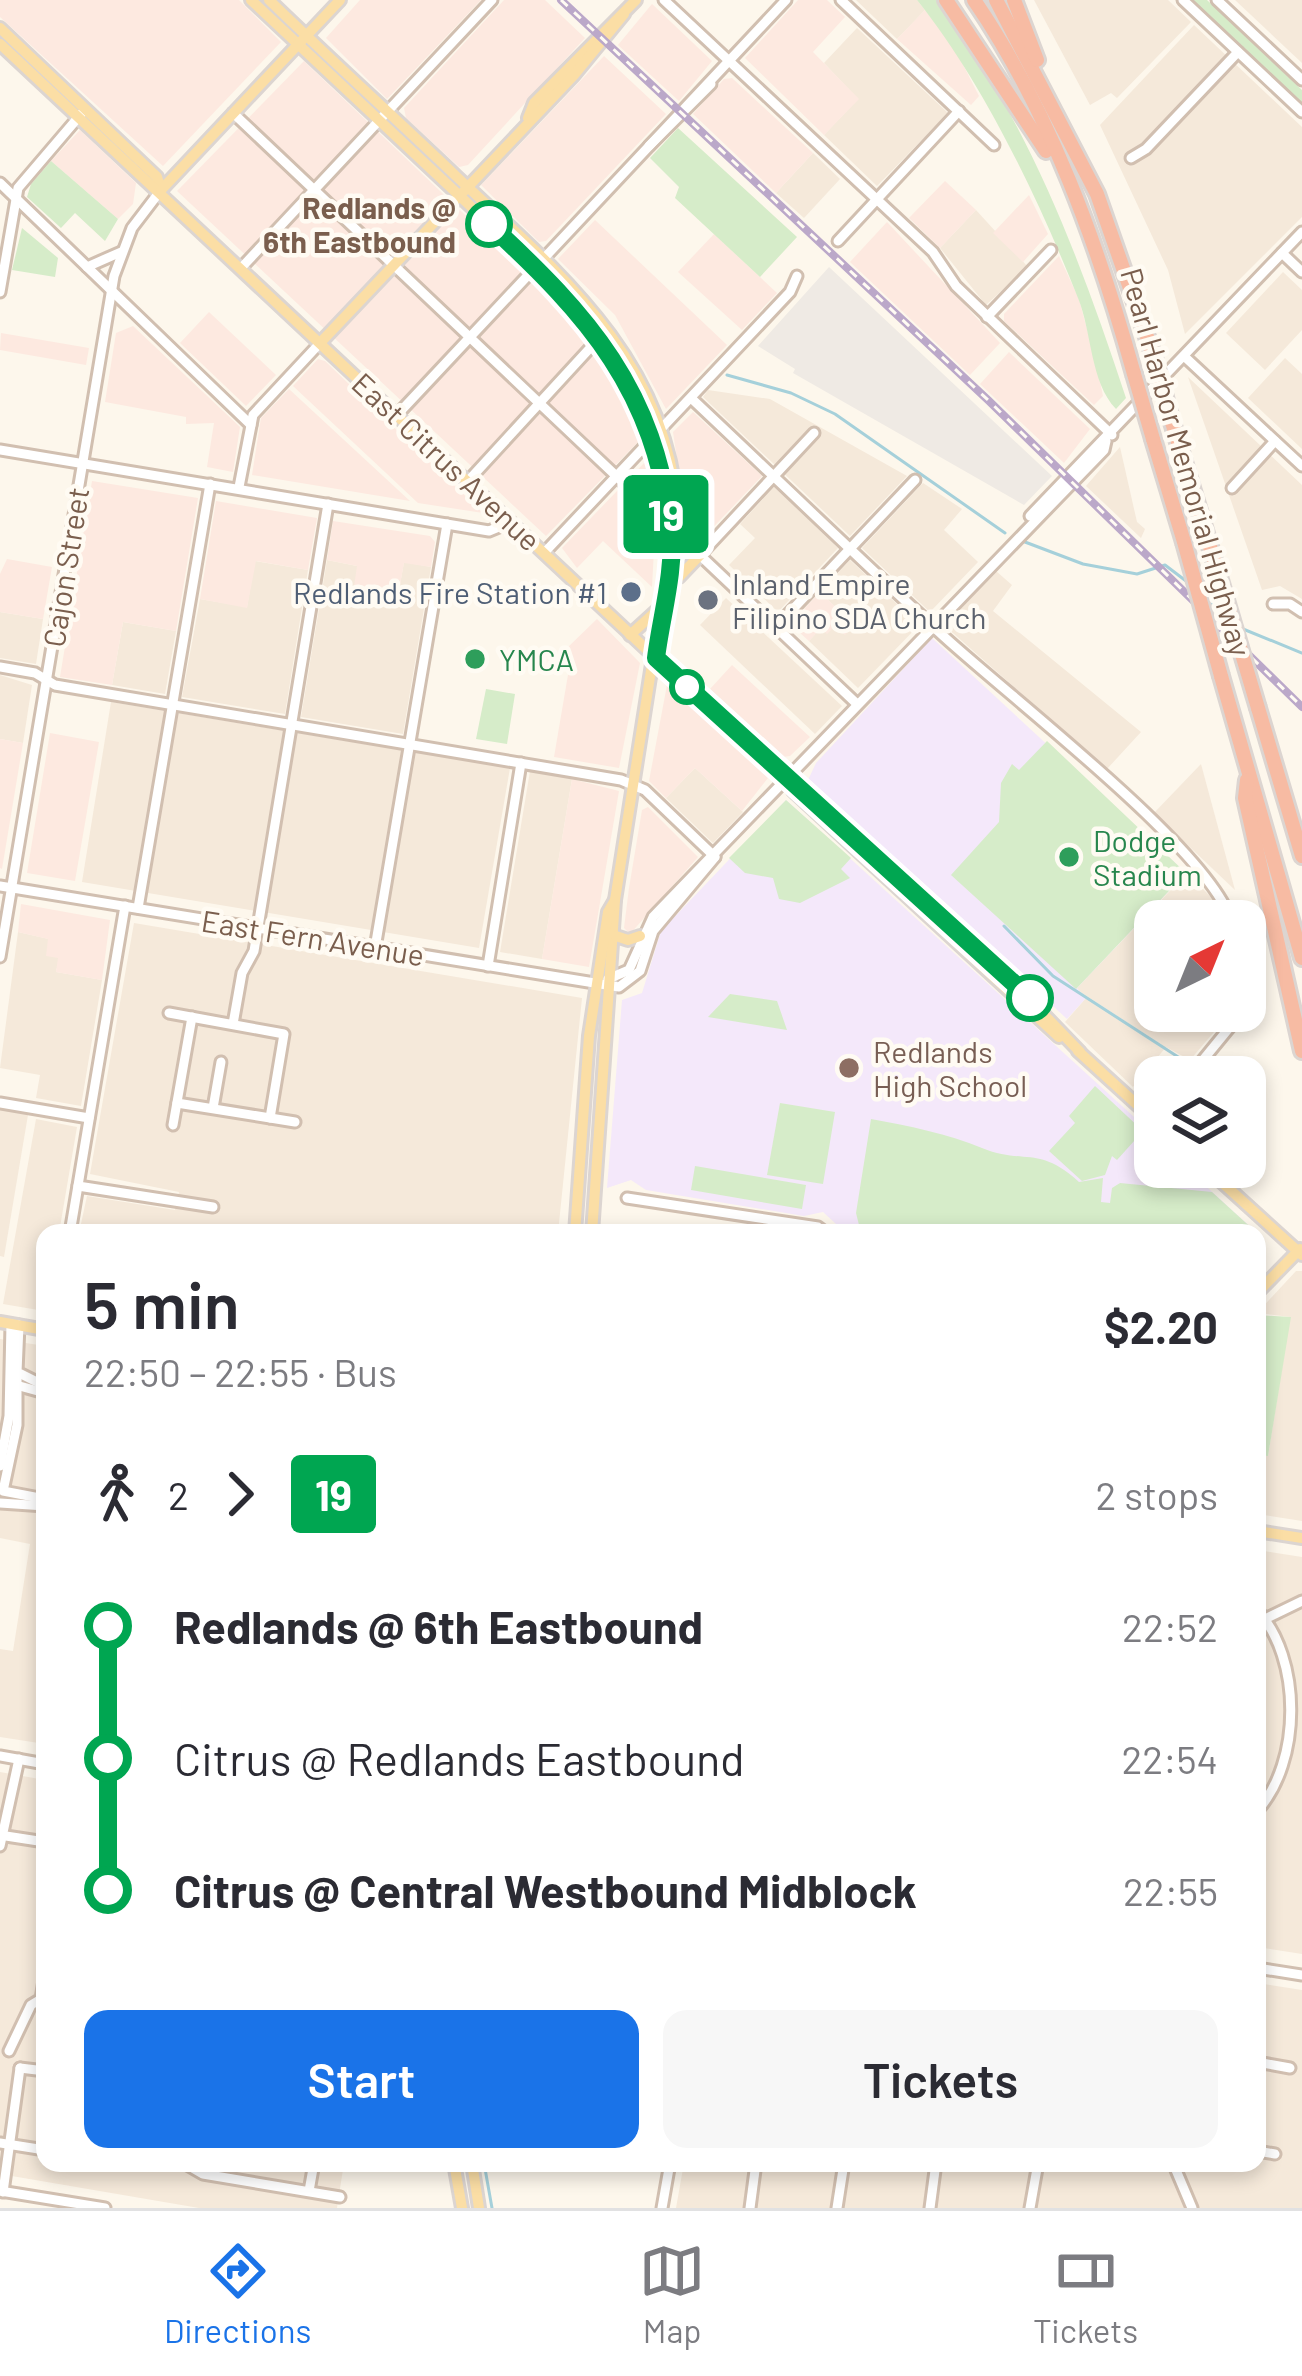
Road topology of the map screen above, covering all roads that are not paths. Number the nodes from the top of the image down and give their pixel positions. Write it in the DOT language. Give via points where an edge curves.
graph roads {
  1 [pos="251,0"];
  2 [pos="269,0"];
  3 [pos="340,0"];
  4 [pos="492,0"];
  5 [pos="636,0"];
  6 [pos="664,0"];
  7 [pos="786,0"];
  8 [pos="841,0"];
  9 [pos="946,0"];
  10 [pos="974,0"];
  11 [pos="996,0"];
  12 [pos="1013,0"];
  13 [pos="1183,0"];
  14 [pos="1222,2"];
  15 [pos="0,28"];
  16 [pos="303,40"];
  17 [pos="0,44"];
  18 [pos="1238,52"];
  19 [pos="728,60"];
  20 [pos="1301,78"];
  21 [pos="1043,82"];
  22 [pos="959,111"];
  23 [pos="1302,112"];
  24 [pos="233,113"];
  25 [pos="82,114"];
  26 [pos="383,116"];
  27 [pos="994,145"];
  28 [pos="1131,158"];
  29 [pos="0,183"];
  30 [pos="161,190"];
  31 [pos="315,190"];
  32 [pos="462,190"];
  33 [pos="1076,198"];
  34 [pos="15,200"];
  35 [pos="877,200"];
  36 [pos="1302,232"];
  37 [pos="838,241"];
  38 [pos="1051,250"];
  39 [pos="121,252"];
  40 [pos="1282,254"];
  41 [pos="393,264"];
  42 [pos="540,264"];
  43 [pos="87,267"];
  44 [pos="242,268"];
  45 [pos="1302,272"];
  46 [pos="797,276"];
  47 [pos="112,291"];
  48 [pos="0,292"];
  49 [pos="987,317"];
  50 [pos="605,333"];
  51 [pos="471,338"];
  52 [pos="321,342"];
  53 [pos="1185,357"];
  54 [pos="692,398"];
  55 [pos="539,403"];
  56 [pos="398,415"];
  57 [pos="251,425"];
  58 [pos="814,433"];
  59 [pos="658,434"];
  60 [pos="1109,438"];
  61 [pos="1275,441"];
  62 [pos="0,449"];
  63 [pos="82,463"];
  64 [pos="1302,466"];
  65 [pos="617,476"];
  66 [pos="774,476"];
  67 [pos="915,480"];
  68 [pos="468,481"];
  69 [pos="210,484"];
  70 [pos="239,487"];
  71 [pos="1232,488"];
  72 [pos="328,504"];
  73 [pos="511,522"];
  74 [pos="447,524"];
  75 [pos="671,528"];
  76 [pos="850,548"];
  77 [pos="544,553"];
  78 [pos="700,555"];
  79 [pos="667,581"];
  80 [pos="1274,604"];
  81 [pos="663,605"];
  82 [pos="1302,612"];
  83 [pos="932,626"];
  84 [pos="776,627"];
  85 [pos="630,634"];
  86 [pos="656,658"];
  87 [pos="0,667"];
  88 [pos="46,680"];
  89 [pos="857,704"];
  90 [pos="173,705"];
  91 [pos="291,724"];
  92 [pos="411,744"];
  93 [pos="521,763"];
  94 [pos="1248,769"];
  95 [pos="788,779"];
  96 [pos="634,784"];
  97 [pos="1302,856"];
  98 [pos="715,857"];
  99 [pos="0,886"];
  100 [pos="13,888"];
  101 [pos="615,900"];
  102 [pos="1223,900"];
  103 [pos="125,906"];
  104 [pos="138,908"];
  105 [pos="257,928"];
  106 [pos="616,936"];
  107 [pos="640,936"];
  108 [pos="375,948"];
  109 [pos="0,957"];
  110 [pos="1302,958"];
  111 [pos="488,966"];
  112 [pos="612,982"];
  113 [pos="597,983"];
  114 [pos="169,1013"];
  115 [pos="192,1017"];
  116 [pos="233,1024"];
  117 [pos="1225,1032"];
  118 [pos="1302,1051"];
  119 [pos="1206,1056"];
  120 [pos="221,1062"];
  121 [pos="1134,1099"];
  122 [pos="0,1103"];
  123 [pos="177,1103"];
  124 [pos="213,1108"];
  125 [pos="89,1118"];
  126 [pos="270,1118"];
  127 [pos="295,1122"];
  128 [pos="173,1125"];
  129 [pos="78,1186"];
  130 [pos="1229,1188"];
  131 [pos="627,1198"];
  132 [pos="213,1207"];
  133 [pos="72,1224"];
  134 [pos="576,1224"];
  135 [pos="593,1224"];
  136 [pos="787,1224"];
  137 [pos="1301,1251"];
  138 [pos="1266,1284"];
  139 [pos="10,1324"];
  140 [pos="13,1375"];
  141 [pos="36,1386"];
  142 [pos="18,1387"];
  143 [pos="36,1389"];
  144 [pos="0,1466"];
  145 [pos="2,1499"];
  146 [pos="36,1502"];
  147 [pos="0,1517"];
  148 [pos="1266,1532"];
  149 [pos="1302,1538"];
  150 [pos="1302,1601"];
  151 [pos="1267,1618"];
  152 [pos="0,1756"];
  153 [pos="19,1759"];
  154 [pos="36,1762"];
  155 [pos="1266,1799"];
  156 [pos="5,1809"];
  157 [pos="3,1841"];
  158 [pos="36,1842"];
  159 [pos="1266,1969"];
  160 [pos="1302,1975"];
  161 [pos="36,2003"];
  162 [pos="4,2049"];
  163 [pos="1266,2064"];
  164 [pos="20,2068"];
  165 [pos="1290,2068"];
  166 [pos="36,2070"];
  167 [pos="5,2144"];
  168 [pos="36,2149"];
  169 [pos="1266,2152"];
  170 [pos="1275,2154"];
  171 [pos="208,2172"];
  172 [pos="225,2172"];
  173 [pos="312,2172"];
  174 [pos="456,2172"];
  175 [pos="473,2172"];
  176 [pos="668,2172"];
  177 [pos="755,2172"];
  178 [pos="843,2172"];
  179 [pos="935,2172"];
  180 [pos="1036,2172"];
  181 [pos="1177,2172"];
  182 [pos="224,2178"];
  183 [pos="1,2191"];
  184 [pos="309,2191"];
  185 [pos="340,2197"];
  186 [pos="83,2206"];
  187 [pos="104,2208"];
  188 [pos="462,2208"];
  189 [pos="479,2208"];
  190 [pos="662,2208"];
  191 [pos="749,2208"];
  192 [pos="837,2208"];
  193 [pos="930,2208"];
  194 [pos="1030,2208"];
  195 [pos="1192,2208"];
  1 -- 16 [label="main road"];
  2 -- 16 [label="main road"];
  3 -- 16 [label="main road"];
  4 -- 26 [label="street"];
  5 -- 32 [label="main road"];
  6 -- 19 [label="street"];
  7 -- 19 [label="street"];
  8 -- 22 [label="street"];
  9 -- 33 [label="highway"];
  10 -- 33 [label="highway, Pearl Harbor Memorial Highway"];
  11 -- 21 [label="highway, Pearl Harbor Memorial Highway"];
  12 -- 21 [label="highway"];
  13 -- 18 [label="street"];
  14 -- 20 [label="street"];
  15 -- 25 [label="main road"];
  16 -- 24 [label="main road"];
  16 -- 26 [label="main road"];
  17 -- 25 [label="main road"];
  18 -- 23 [label="street"];
  18 -- 28 [label="street"];
  19 -- 35 [label="street"];
  19 -- 42 [label="street"];
  21 -- 97 [label="highway, Pearl Harbor Memorial Highway, bridge" via="1118,244"];
  22 -- 27 [label="street"];
  22 -- 35 [label="street"];
  24 -- 30 [label="main road"];
  24 -- 31 [label="street"];
  25 -- 30 [label="main road, East Citrus Avenue"];
  25 -- 34 [label="street" via="28,171"];
  26 -- 31 [label="street"];
  26 -- 32 [label="main road"];
  29 -- 34 [label="street"];
  30 -- 39 [label="street, Cajon Street"];
  30 -- 44 [label="main road, East Citrus Avenue"];
  31 -- 41 [label="street"];
  31 -- 44 [label="street"];
  32 -- 41 [label="main road"];
  32 -- 42 [label="main road"];
  33 -- 94 [label="highway, Pearl Harbor Memorial Highway, bridge"];
  34 -- 43 [label="street"];
  34 -- 48 [label="street"];
  35 -- 37 [label="street"];
  35 -- 49 [label="street"];
  36 -- 40 [label="street"];
  38 -- 49 [label="street"];
  39 -- 43 [label="street"];
  39 -- 47 [label="street, Cajon Street"];
  40 -- 45 [label="street"];
  40 -- 53 [label="street"];
  41 -- 51 [label="street"];
  41 -- 52 [label="main road"];
  42 -- 50 [label="main road"];
  42 -- 51 [label="street"];
  43 -- 47 [label="street"];
  44 -- 52 [label="main road, East Citrus Avenue"];
  46 -- 54 [label="street"];
  47 -- 57 [label="street"];
  47 -- 63 [label="street, Cajon Street"];
  49 -- 60 [label="street"];
  50 -- 55 [label="street"];
  50 -- 59 [label="main road"];
  51 -- 55 [label="street"];
  51 -- 56 [label="street"];
  52 -- 56 [label="main road, East Citrus Avenue"];
  52 -- 57 [label="street"];
  53 -- 60 [label="street"];
  53 -- 61 [label="street"];
  54 -- 59 [label="street"];
  54 -- 66 [label="street"];
  55 -- 65 [label="street"];
  55 -- 68 [label="street"];
  56 -- 68 [label="main road, East Citrus Avenue"];
  57 -- 70 [label="street"];
  58 -- 66 [label="street"];
  59 -- 65 [label="street"];
  59 -- 75 [label="main road"];
  60 -- 83 [label="street"];
  61 -- 64 [label="street"];
  61 -- 71 [label="street"];
  62 -- 63 [label="street"];
  63 -- 69 [label="street"];
  63 -- 88 [label="street, Cajon Street"];
  65 -- 75 [label="street"];
  65 -- 77 [label="street"];
  66 -- 76 [label="street"];
  66 -- 78 [label="street"];
  67 -- 76 [label="street"];
  68 -- 73 [label="main road, East Citrus Avenue"];
  69 -- 70 [label="street"];
  69 -- 90 [label="street"];
  70 -- 72 [label="street"];
  72 -- 74 [label="street"];
  72 -- 91 [label="street"];
  73 -- 74 [label="street" via="489,531"];
  73 -- 77 [label="main road, East Citrus Avenue"];
  74 -- 92 [label="street"];
  75 -- 78 [label="street"];
  75 -- 79 [label="main road"];
  76 -- 83 [label="street"];
  76 -- 84 [label="street"];
  77 -- 85 [label="main road, East Citrus Avenue"];
  78 -- 79 [label="main road"];
  78 -- 84 [label="street"];
  79 -- 81 [label="main road"];
  80 -- 82 [label="street"];
  81 -- 85 [label="main road"];
  81 -- 86 [label="main road"];
  83 -- 89 [label="street"];
  83 -- 102 [label="street" via="1099,773"];
  84 -- 89 [label="street"];
  85 -- 86 [label="main road, East Citrus Avenue"];
  86 -- 95 [label="main road, East Citrus Avenue"];
  86 -- 96 [label="main road"];
  87 -- 88 [label="street"];
  88 -- 90 [label="street"];
  88 -- 100 [label="street, Cajon Street"];
  89 -- 95 [label="street"];
  90 -- 91 [label="street"];
  90 -- 104 [label="street"];
  91 -- 92 [label="street"];
  91 -- 105 [label="street"];
  92 -- 93 [label="street"];
  92 -- 108 [label="street"];
  93 -- 96 [label="street"];
  93 -- 111 [label="street"];
  94 -- 110 [label="highway, Pearl Harbor Memorial Highway"];
  94 -- 118 [label="highway" via="1245,798"];
  95 -- 98 [label="street"];
  95 -- 121 [label="main road, East Citrus Avenue"];
  96 -- 98 [label="street"];
  96 -- 101 [label="main road"];
  98 -- 107 [label="street"];
  98 -- 112 [label="street" via="653,931 634,978"];
  99 -- 100 [label="street, East Fern Avenue"];
  100 -- 103 [label="street, East Fern Avenue"];
  100 -- 109 [label="street, Cajon Street"];
  101 -- 106 [label="main road"];
  101 -- 113 [label="main road"];
  103 -- 104 [label="street, East Fern Avenue"];
  103 -- 125 [label="street"];
  104 -- 105 [label="street, East Fern Avenue"];
  105 -- 108 [label="street, East Fern Avenue"];
  105 -- 116 [label="street"];
  106 -- 107 [label="main road"];
  106 -- 112 [label="main road"];
  107 -- 112 [label="street" via="629,970"];
  108 -- 111 [label="street, East Fern Avenue"];
  111 -- 113 [label="street, East Fern Avenue"];
  112 -- 113 [label="street, East Fern Avenue"];
  112 -- 135 [label="main road"];
  113 -- 134 [label="main road"];
  114 -- 115 [label="street"];
  115 -- 116 [label="street"];
  115 -- 123 [label="street"];
  116 -- 126 [label="street" via="284,1034"];
  117 -- 119 [label="street"];
  120 -- 124 [label="street"];
  122 -- 125 [label="street"];
  123 -- 124 [label="street"];
  123 -- 128 [label="street"];
  124 -- 126 [label="street"];
  125 -- 129 [label="street"];
  126 -- 127 [label="street"];
  129 -- 132 [label="street"];
  129 -- 133 [label="street"];
  130 -- 137 [label="main road"];
  131 -- 136 [label="street"];
  137 -- 138 [label="main road"];
  139 -- 140 [label="street"];
  140 -- 141 [label="street"];
  140 -- 142 [label="street"];
  140 -- 144 [label="street"];
  142 -- 143 [label="street"];
  142 -- 145 [label="street"];
  145 -- 146 [label="street"];
  145 -- 147 [label="street"];
  148 -- 149 [label="main road"];
  150 -- 151 [label="street"];
  151 -- 155 [label="street" via="1291,1652 1300,1703 1286,1772"];
  152 -- 153 [label="street"];
  153 -- 154 [label="street"];
  153 -- 156 [label="street"];
  156 -- 157 [label="street"];
  157 -- 158 [label="street"];
  159 -- 160 [label="street"];
  161 -- 162 [label="street"];
  162 -- 164 [label="street"];
  163 -- 165 [label="street"];
  164 -- 166 [label="street"];
  164 -- 167 [label="street"];
  167 -- 168 [label="street"];
  167 -- 183 [label="street"];
  169 -- 170 [label="street"];
  171 -- 182 [label="street"];
  172 -- 182 [label="street"];
  173 -- 184 [label="street"];
  174 -- 188 [label="main road"];
  175 -- 189 [label="main road"];
  176 -- 190 [label="street"];
  177 -- 191 [label="street"];
  178 -- 192 [label="street"];
  179 -- 193 [label="street"];
  180 -- 194 [label="street"];
  181 -- 195 [label="street"];
  182 -- 184 [label="street"];
  183 -- 186 [label="street"];
  184 -- 185 [label="street"];
  186 -- 187 [label="street"];
}
